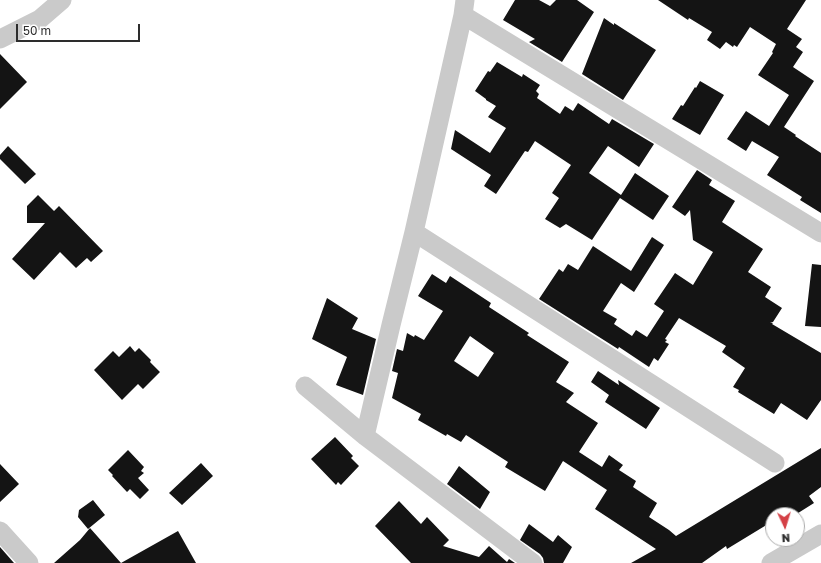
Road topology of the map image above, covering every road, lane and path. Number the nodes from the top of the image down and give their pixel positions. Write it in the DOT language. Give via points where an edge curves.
graph roads {
  1 [pos="62,0"];
  2 [pos="464,8"];
  3 [pos="0,38"];
  4 [pos="414,232"];
  5 [pos="821,233"];
  6 [pos="305,386"];
  7 [pos="366,436"];
  8 [pos="775,463"];
  9 [pos="0,531"];
  10 [pos="821,534"];
  11 [pos="29,563"];
  12 [pos="533,563"];
  13 [pos="771,563"];
  1 -- 3 [label="street" via="40,18"];
  2 -- 4 [label="street"];
  2 -- 5 [label="street"];
  4 -- 7 [label="street"];
  4 -- 8 [label="street"];
  6 -- 7 [label="street"];
  7 -- 12 [label="street"];
  9 -- 11 [label="street"];
  10 -- 13 [label="street"];
}
